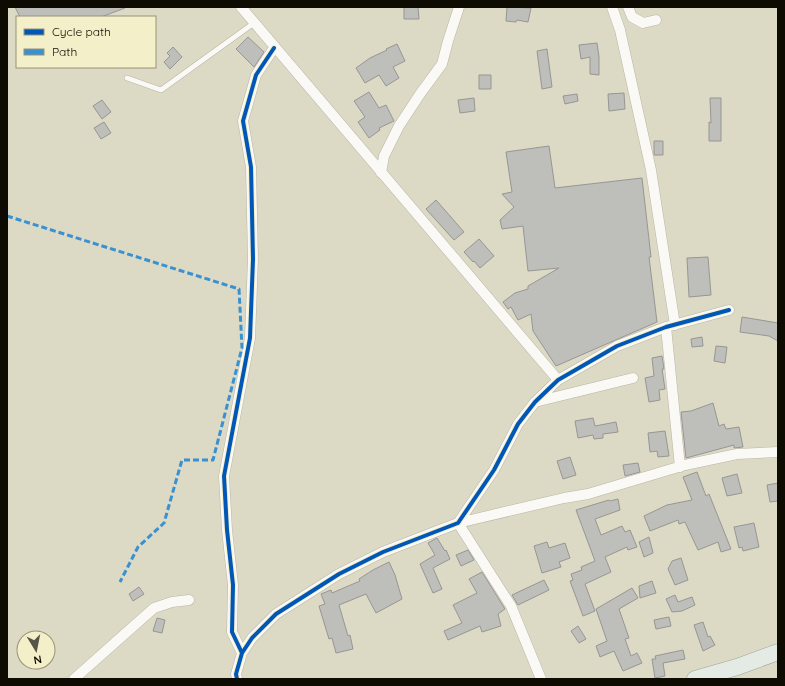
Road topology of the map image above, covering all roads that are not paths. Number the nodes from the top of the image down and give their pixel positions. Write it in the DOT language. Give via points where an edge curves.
graph roads {
  1 [pos="241,7"];
  2 [pos="459,7"];
  3 [pos="612,7"];
  4 [pos="628,7"];
  5 [pos="656,20"];
  6 [pos="254,23"];
  7 [pos="274,48"];
  8 [pos="127,78"];
  9 [pos="382,173"];
  10 [pos="729,310"];
  11 [pos="670,326"];
  12 [pos="633,378"];
  13 [pos="558,380"];
  14 [pos="535,402"];
  15 [pos="778,452"];
  16 [pos="680,467"];
  17 [pos="458,523"];
  18 [pos="189,600"];
  19 [pos="778,652"];
  20 [pos="242,653"];
  21 [pos="74,679"];
  22 [pos="237,679"];
  23 [pos="541,679"];
  24 [pos="695,679"];
  1 -- 6 [label="street"];
  2 -- 9 [label="street" via="442,64 399,126 384,156"];
  3 -- 11 [label="street" via="620,30 651,170"];
  4 -- 5 [label="street" via="632,17 643,23"];
  6 -- 7 [label="street"];
  6 -- 8 [label="lane" via="161,90"];
  7 -- 9 [label="street"];
  7 -- 20 [label="street" via="256,75 243,121 251,167 253,259 250,338 224,476 233,585 232,632"];
  9 -- 13 [label="street"];
  10 -- 11 [label="street"];
  11 -- 13 [label="street" via="617,346"];
  11 -- 16 [label="street"];
  12 -- 14 [label="street"];
  13 -- 14 [label="street"];
  14 -- 17 [label="street" via="518,424 494,470"];
  15 -- 16 [label="street" via="737,454"];
  16 -- 17 [label="street" via="588,494"];
  17 -- 20 [label="street" via="383,552 338,574 276,614 252,638"];
  17 -- 23 [label="street" via="512,606"];
  18 -- 21 [label="street" via="154,608"];
  19 -- 24 [label="main road"];
  20 -- 22 [label="street"];
}
